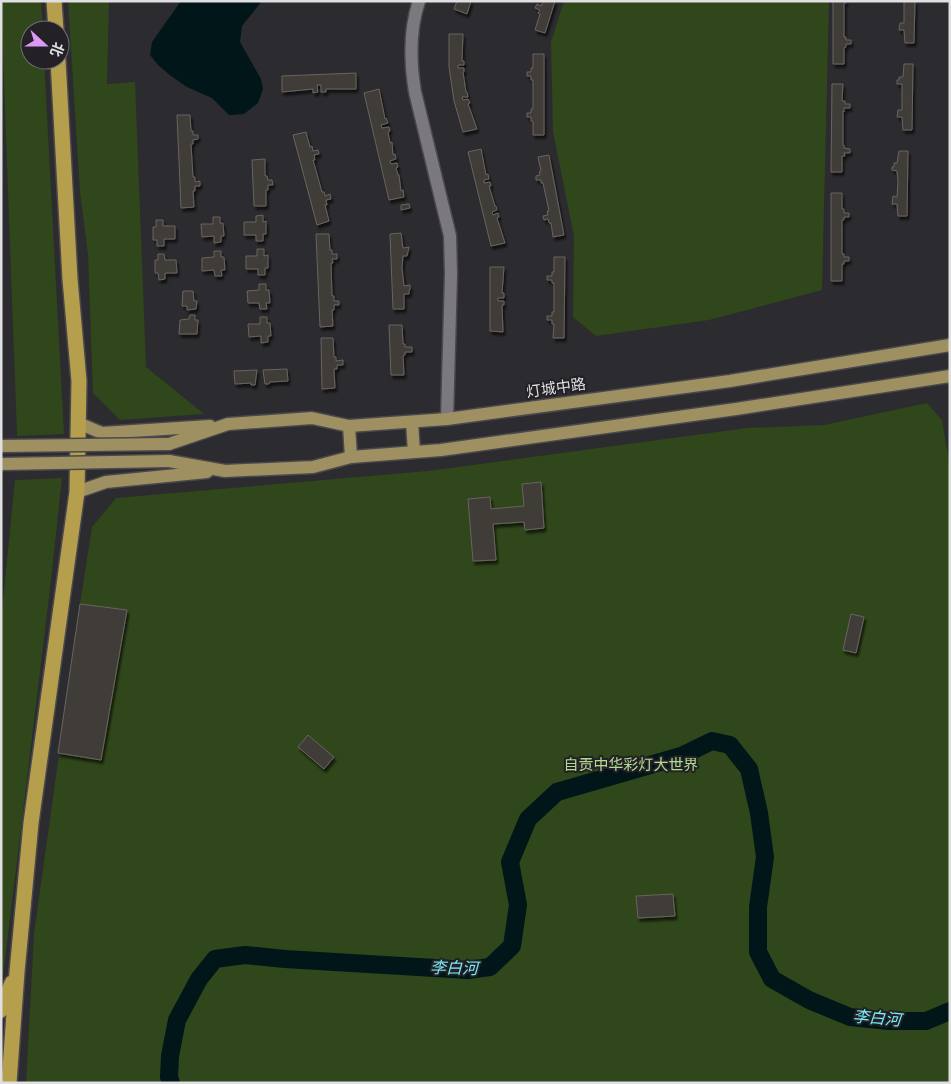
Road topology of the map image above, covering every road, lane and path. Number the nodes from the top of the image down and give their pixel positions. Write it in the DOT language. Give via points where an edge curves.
graph roads {
  1 [pos="54,1"];
  2 [pos="419,1"];
  3 [pos="55,20"];
  4 [pos="59,70"];
  5 [pos="950,344"];
  6 [pos="950,376"];
  7 [pos="447,419"];
  8 [pos="412,422"];
  9 [pos="78,423"];
  10 [pos="228,424"];
  11 [pos="349,426"];
  12 [pos="1,446"];
  13 [pos="414,452"];
  14 [pos="351,457"];
  15 [pos="1,464"];
  16 [pos="225,471"];
  17 [pos="77,492"];
  18 [pos="17,972"];
  19 [pos="1,1010"];
  20 [pos="9,1083"];
  1 -- 3 [label="highway"];
  2 -- 7 [label="street" via="412,38 412,70 450,236"];
  4 -- 9 [label="highway" via="79,381"];
  5 -- 7 [label="main road, 灯城中路" via="730,381"];
  6 -- 13 [label="main road" via="736,409"];
  7 -- 8 [label="main road, 灯城中路"];
  8 -- 11 [label="main road, 灯城中路"];
  8 -- 13 [label="main road"];
  9 -- 10 [label="main road" via="102,433"];
  9 -- 17 [label="highway"];
  10 -- 11 [label="main road, 灯城中路" via="312,418"];
  10 -- 12 [label="main road, 灯城中路, bridge" via="169,444"];
  11 -- 14 [label="main road"];
  13 -- 14 [label="main road"];
  14 -- 16 [label="main road" via="313,467"];
  15 -- 16 [label="main road, bridge" via="169,461"];
  16 -- 17 [label="main road" via="106,482"];
  17 -- 18 [label="highway" via="31,823"];
  18 -- 19 [label="highway"];
  18 -- 20 [label="highway"];
}
